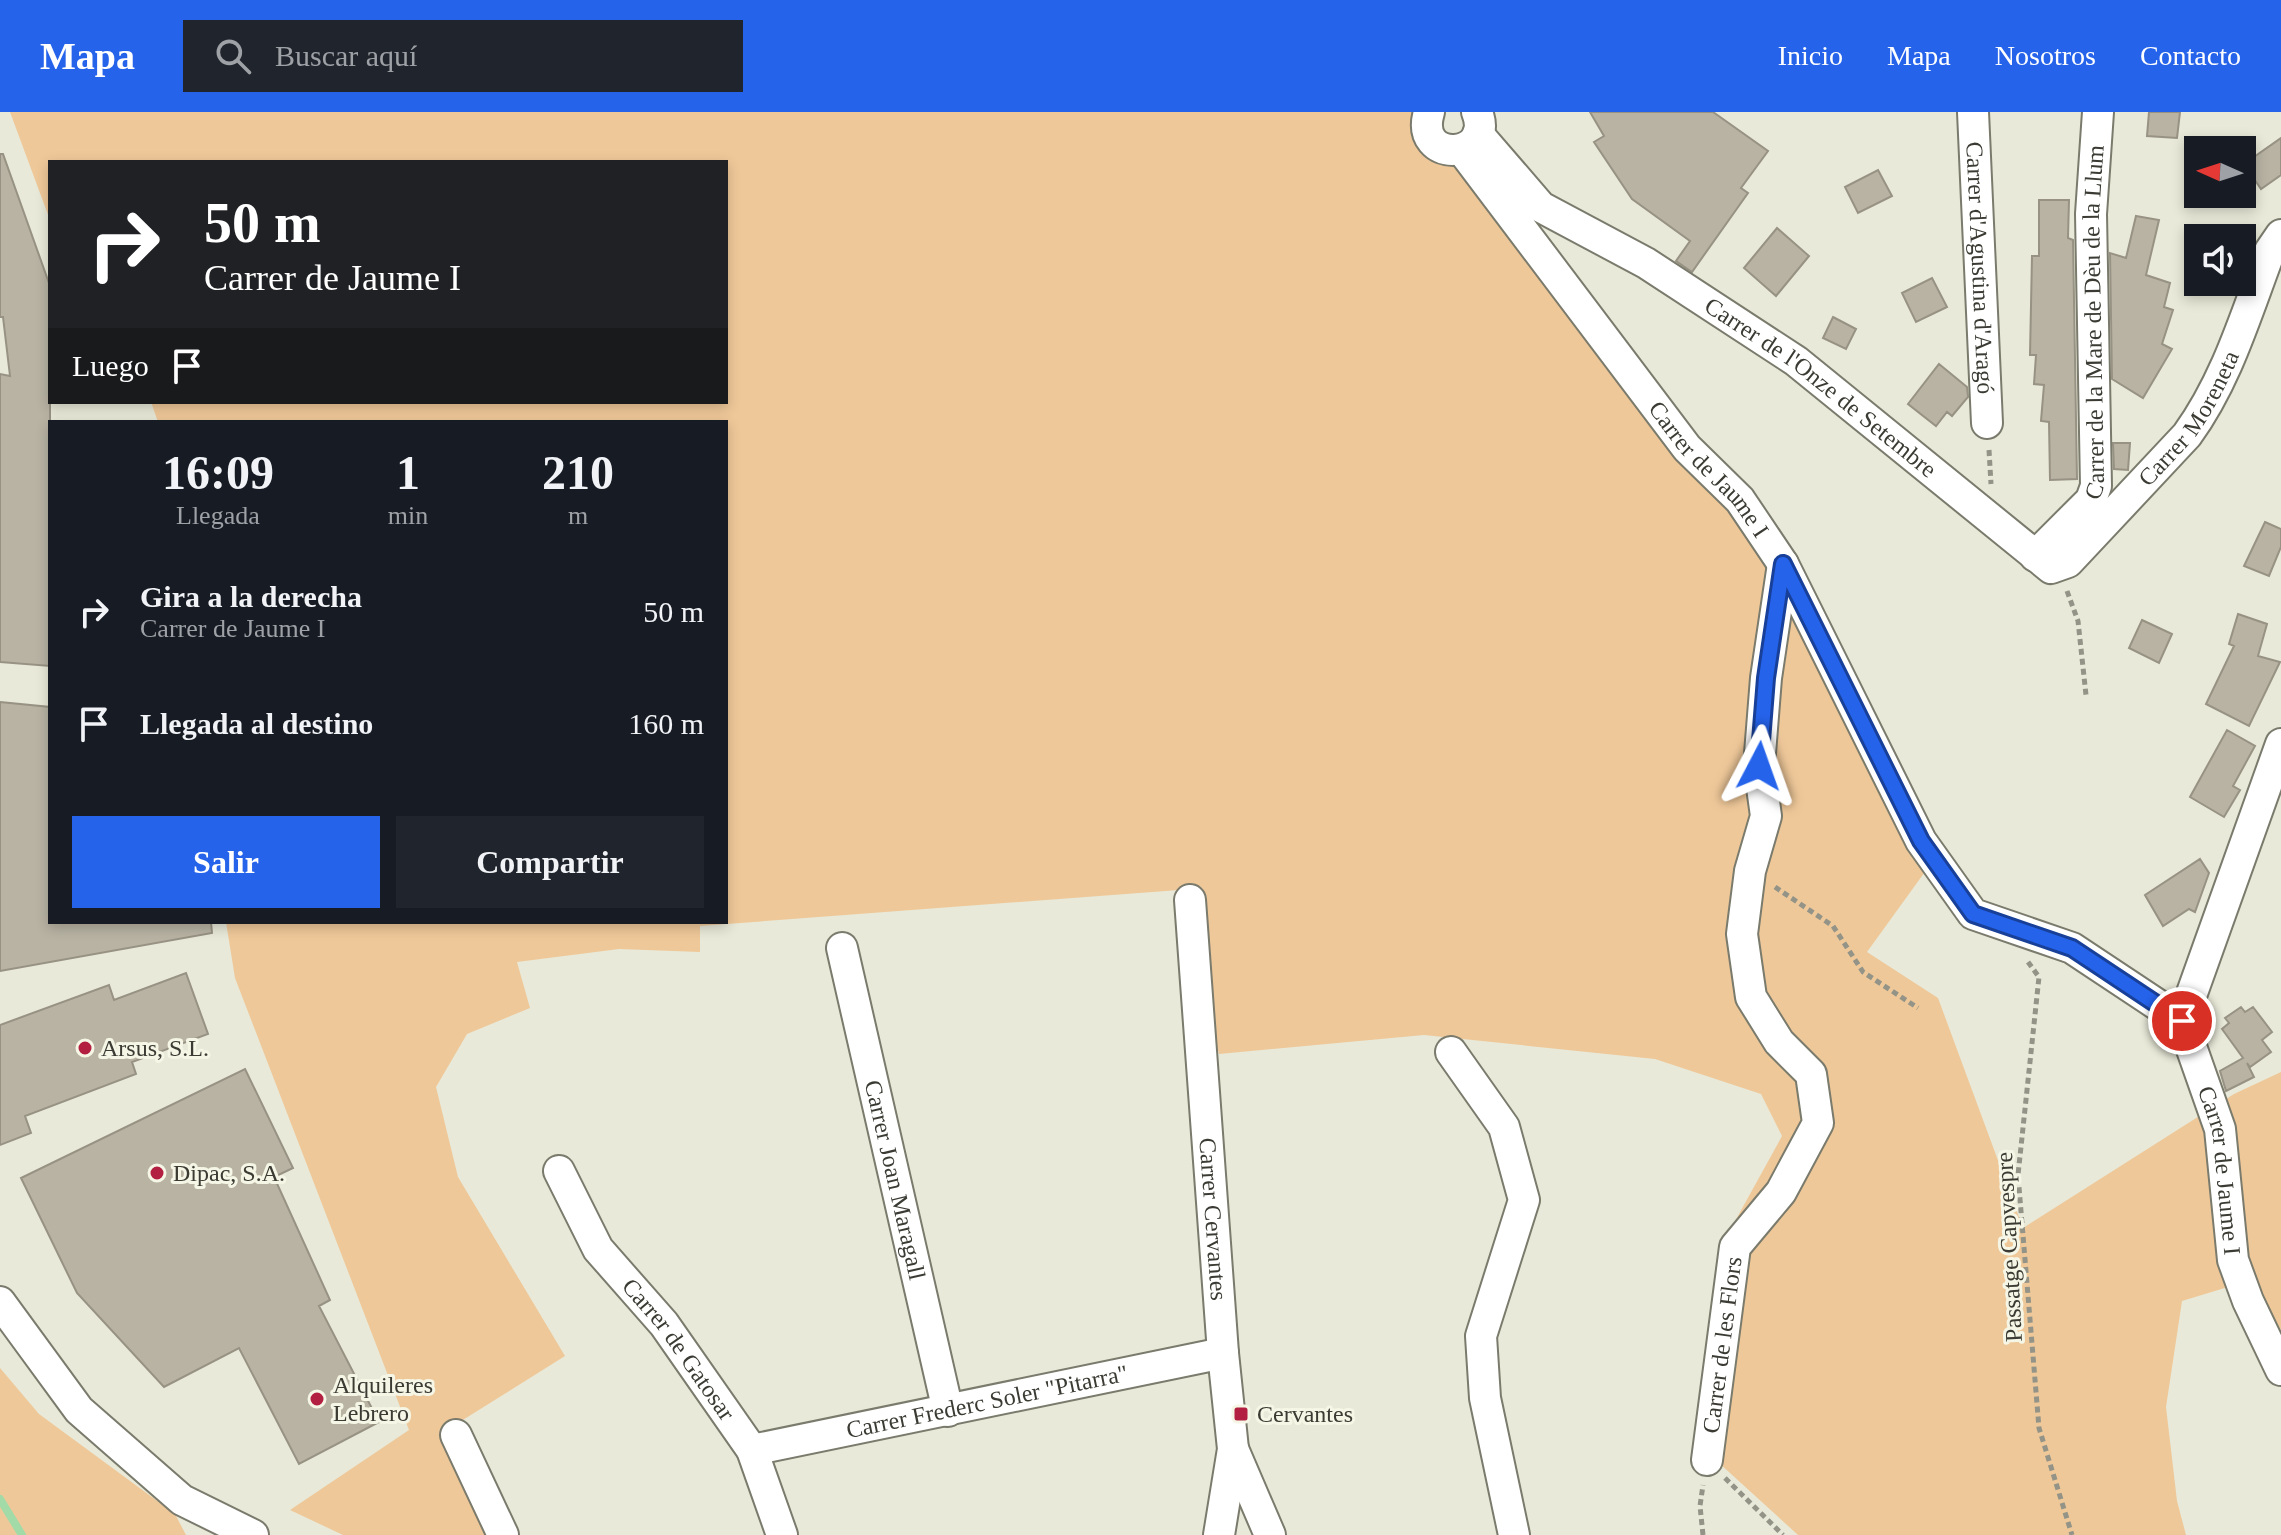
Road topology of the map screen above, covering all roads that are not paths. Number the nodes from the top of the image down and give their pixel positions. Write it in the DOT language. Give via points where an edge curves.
graph roads {
  1 [pos="1429,112"];
  2 [pos="1973,112"];
  3 [pos="2098,112"];
  4 [pos="1473,132"];
  5 [pos="2281,235"];
  6 [pos="1987,423"];
  7 [pos="2043,562"];
  8 [pos="1783,564"];
  9 [pos="2281,744"];
  10 [pos="1190,900"];
  11 [pos="842,948"];
  12 [pos="2182,1021"];
  13 [pos="1451,1052"];
  14 [pos="559,1171"];
  15 [pos="0,1302"];
  16 [pos="1223,1353"];
  17 [pos="2281,1370"];
  18 [pos="948,1411"];
  19 [pos="456,1435"];
  20 [pos="1233,1449"];
  21 [pos="752,1450"];
  22 [pos="1707,1460"];
  23 [pos="182,1500"];
  24 [pos="200,1535"];
  25 [pos="253,1535"];
  26 [pos="503,1535"];
  27 [pos="782,1535"];
  28 [pos="1219,1535"];
  29 [pos="1270,1535"];
  30 [pos="1514,1535"];
  1 -- 4 [label="street, Carrer de Jaume I" via="1427,126 1434,143 1451,151"];
  2 -- 6 [label="street, Carrer d'Agustina d'Aragó"];
  3 -- 7 [label="street, Carrer de la Mare de Dèu de la Llum" via="2091,214 2096,486"];
  4 -- 7 [label="street, Carrer de l'Onze de Setembre" via="1541,207 1646,263 1796,361"];
  4 -- 8 [label="street, Carrer de Jaume I" via="1677,437 1740,500"];
  5 -- 7 [label="street, Carrer Moreneta" via="2270,251 2220,383 2201,416 2068,562"];
  8 -- 12 [label="street, Carrer de Jaume I" via="1921,841 1973,914 2072,948"];
  8 -- 22 [label="street, Carrer de les Flors" via="1760,751 1766,816 1750,871 1742,934 1751,997 1779,1042 1811,1074 1818,1123 1781,1192 1735,1247"];
  9 -- 12 [label="street"];
  10 -- 16 [label="street, Carrer Cervantes"];
  11 -- 18 [label="street, Carrer Joan Maragall"];
  12 -- 17 [label="street, Carrer de Jaume I" via="2220,1129 2233,1260"];
  13 -- 30 [label="street" via="1504,1127 1524,1200 1481,1336 1485,1398"];
  14 -- 21 [label="street, Carrer de Gatosar" via="598,1249 664,1324"];
  15 -- 23 [label="street" via="79,1410"];
  16 -- 18 [label="street, Carrer Frederc Soler \"Pitarra\""];
  16 -- 20 [label="street, Carrer Cervantes"];
  18 -- 21 [label="street, Carrer Frederc Soler \"Pitarra\""];
  19 -- 26 [label="street"];
  20 -- 28 [label="street, Carrer Cervantes"];
  20 -- 29 [label="street"];
  21 -- 27 [label="street, Carrer de Gatosar"];
  23 -- 24 [label="street"];
  23 -- 25 [label="street"];
}
